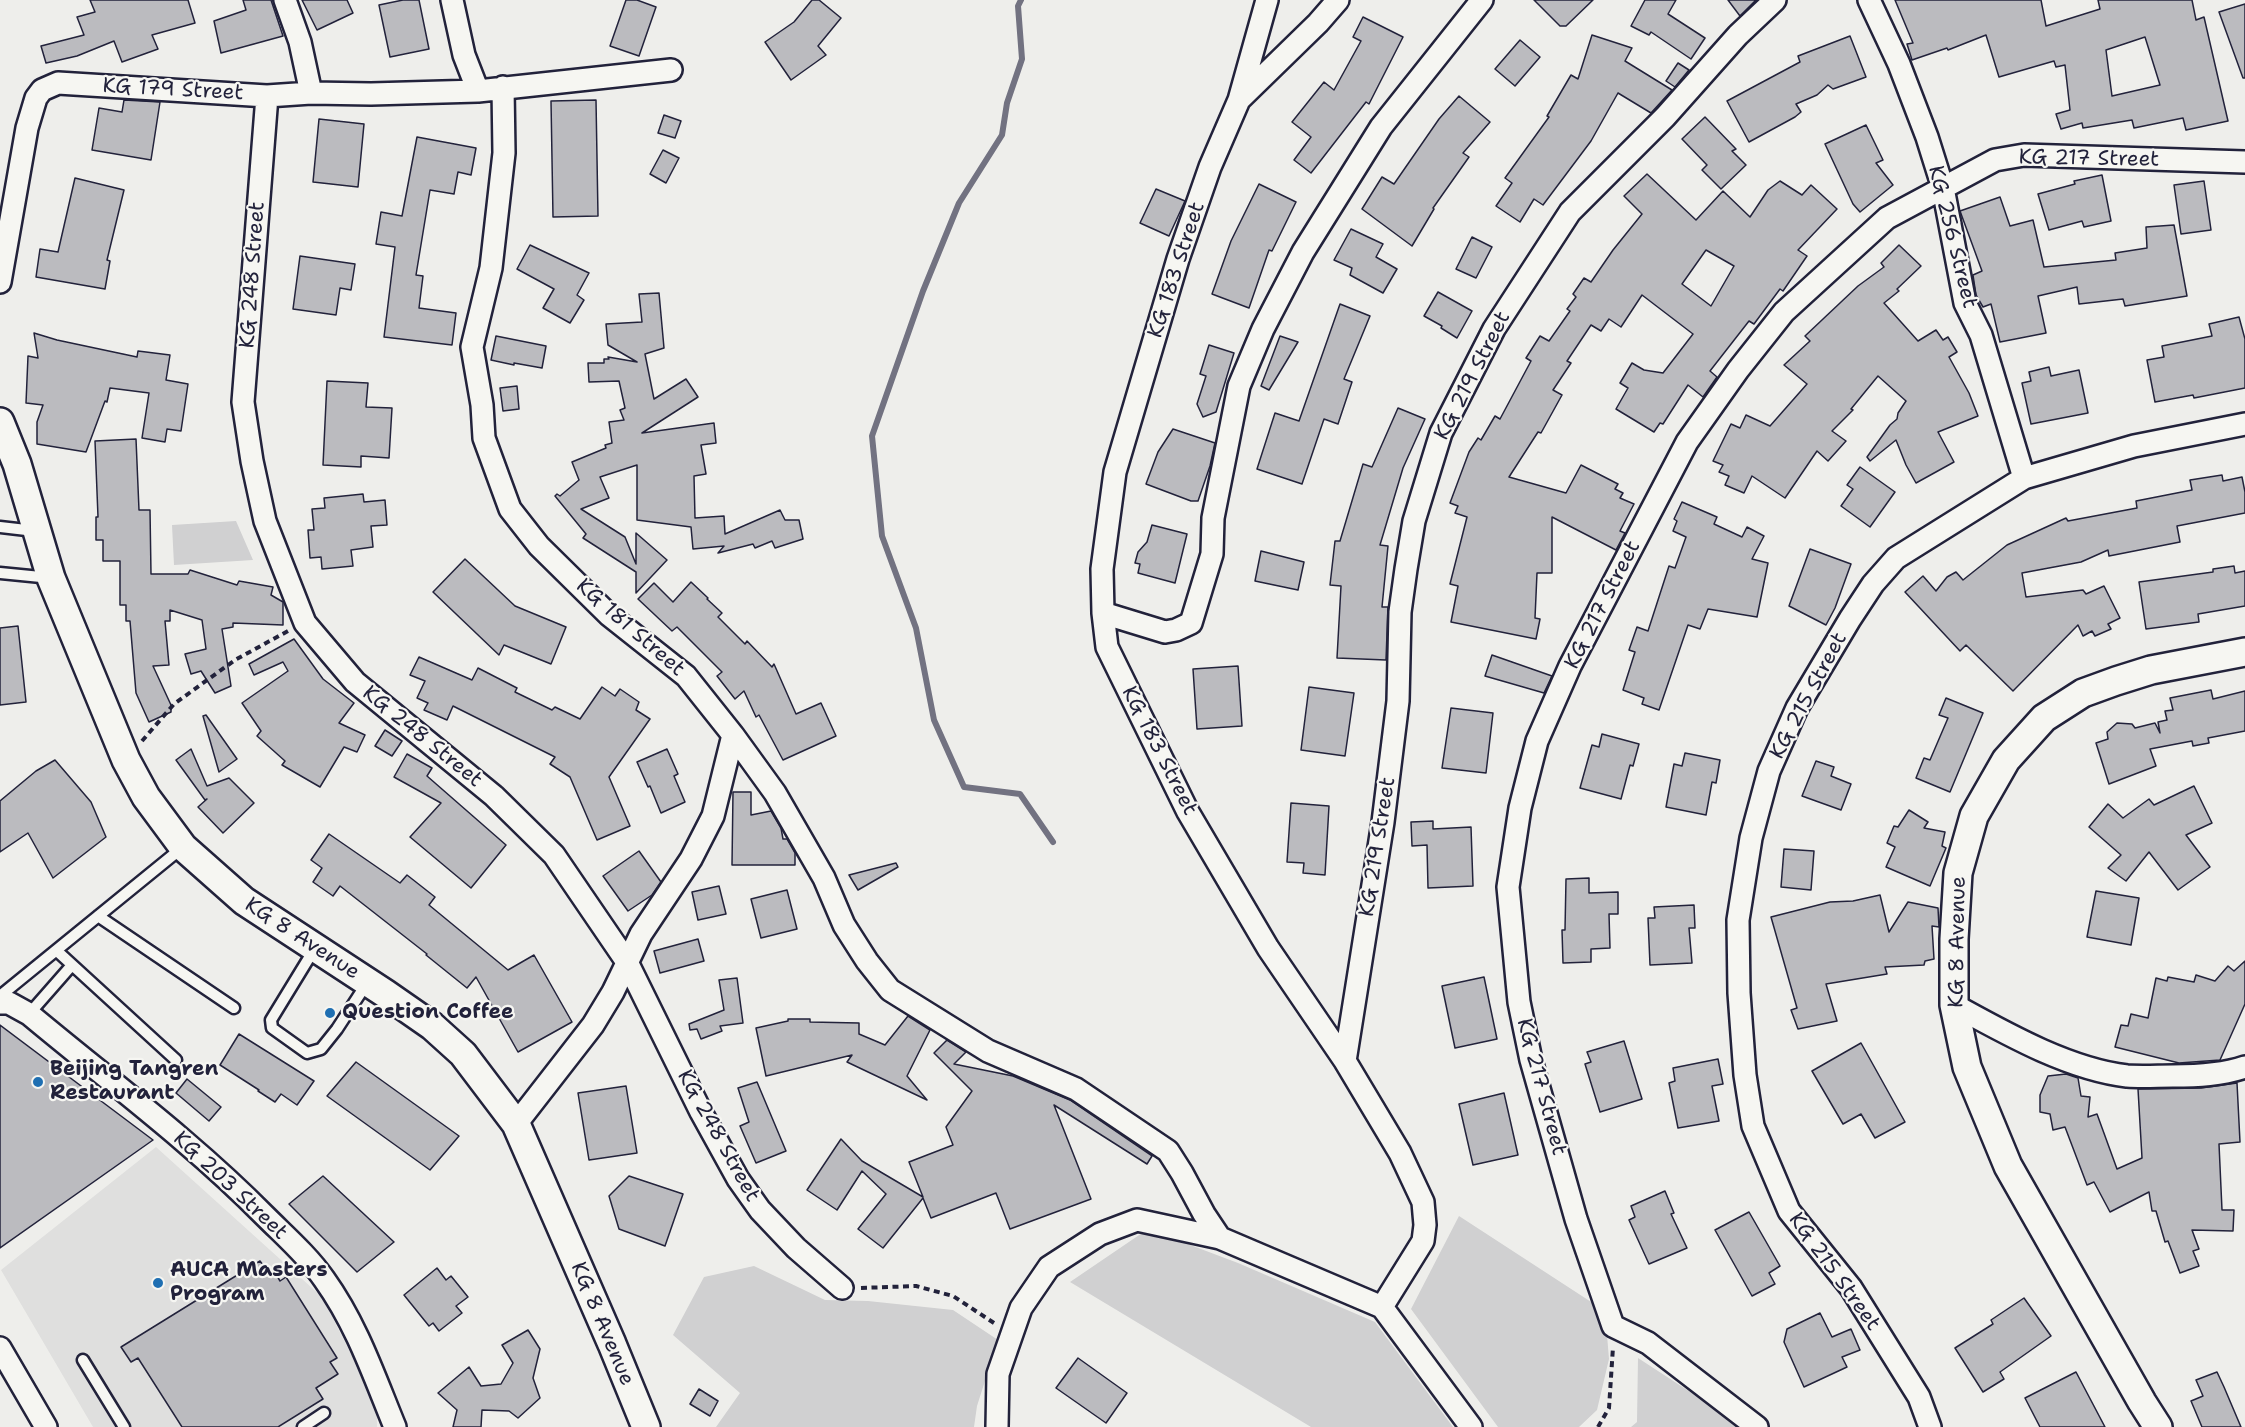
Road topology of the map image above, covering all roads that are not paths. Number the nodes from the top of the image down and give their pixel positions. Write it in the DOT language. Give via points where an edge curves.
graph roads {
  1 [pos="285,0"];
  2 [pos="1267,0"];
  3 [pos="1338,0"];
  4 [pos="1482,0"];
  5 [pos="1775,0"];
  6 [pos="1869,0"];
  7 [pos="456,1"];
  8 [pos="670,70"];
  9 [pos="503,87"];
  10 [pos="478,91"];
  11 [pos="311,93"];
  12 [pos="267,96"];
  13 [pos="1239,100"];
  14 [pos="2245,162"];
  15 [pos="1943,188"];
  16 [pos="0,282"];
  17 [pos="2245,424"];
  18 [pos="2,431"];
  19 [pos="2024,478"];
  20 [pos="0,527"];
  21 [pos="37,531"];
  22 [pos="0,573"];
  23 [pos="51,578"];
  24 [pos="1103,613"];
  25 [pos="2245,652"];
  26 [pos="733,735"];
  27 [pos="183,847"];
  28 [pos="98,916"];
  29 [pos="316,948"];
  30 [pos="57,951"];
  31 [pos="627,962"];
  32 [pos="72,965"];
  33 [pos="368,982"];
  34 [pos="0,996"];
  35 [pos="0,1003"];
  36 [pos="1954,1005"];
  37 [pos="234,1008"];
  38 [pos="29,1014"];
  39 [pos="176,1060"];
  40 [pos="1345,1061"];
  41 [pos="2245,1067"];
  42 [pos="516,1124"];
  43 [pos="1221,1238"];
  44 [pos="842,1288"];
  45 [pos="1382,1307"];
  46 [pos="0,1348"];
  47 [pos="83,1360"];
  48 [pos="324,1413"];
  49 [pos="46,1427"];
  50 [pos="124,1427"];
  51 [pos="303,1427"];
  52 [pos="395,1427"];
  53 [pos="646,1427"];
  54 [pos="997,1427"];
  55 [pos="1471,1427"];
  56 [pos="1757,1427"];
  57 [pos="1930,1427"];
  58 [pos="2158,1427"];
  1 -- 11 [label="street" via="300,42"];
  2 -- 13 [label="street, KG 183 Street"];
  3 -- 13 [label="street"];
  4 -- 24 [label="street" via="1381,127 1303,252 1263,329 1239,386 1213,518 1212,554 1191,623 1165,632"];
  5 -- 40 [label="street, KG 219 Street" via="1570,212 1494,329 1441,433 1414,521 1406,570 1400,612 1398,701 1383,822"];
  6 -- 15 [label="street, KG 256 Street" via="1899,64"];
  7 -- 10 [label="street" via="464,56"];
  8 -- 9 [label="street, KG 179 Street"];
  9 -- 10 [label="street, KG 179 Street"];
  9 -- 26 [label="street, KG 181 Street" via="504,153 491,268 472,347 484,438 510,509 539,546 609,615 686,676"];
  10 -- 11 [label="street, KG 179 Street"];
  11 -- 12 [label="street, KG 179 Street"];
  12 -- 16 [label="street, KG 179 Street" via="58,83 42,90 27,128"];
  12 -- 31 [label="street, KG 248 Street" via="243,402 265,521 305,623 355,682 494,796 554,855"];
  13 -- 24 [label="street, KG 183 Street" via="1210,167 1178,259 1115,472 1102,570"];
  14 -- 15 [label="street, KG 217 Street" via="2024,155 1995,160"];
  15 -- 19 [label="street, KG 256 Street" via="1965,303 1981,335"];
  15 -- 56 [label="street, KG 217 Street" via="1887,218 1784,312 1681,453 1570,666 1537,741 1520,808 1508,887 1519,1002 1531,1060 1576,1220 1613,1326 1648,1343"];
  17 -- 19 [label="street, KG 215 Street" via="2134,446"];
  18 -- 21 [label="street, KG 8 Avenue" via="17,464"];
  19 -- 57 [label="street, KG 215 Street" via="1896,558 1856,610 1797,708 1769,771 1751,838 1738,920 1744,1063 1753,1126 1789,1211 1851,1288 1919,1397"];
  20 -- 21 [label="lane"];
  21 -- 23 [label="street, KG 8 Avenue"];
  22 -- 23 [label="lane"];
  23 -- 27 [label="street, KG 8 Avenue" via="126,760 146,797"];
  24 -- 40 [label="street, KG 183 Street" via="1107,647 1188,812 1268,948"];
  25 -- 36 [label="street, KG 8 Avenue" via="2151,670 2083,693 2044,718 2006,760 1974,816 1958,873"];
  26 -- 31 [label="street" via="713,816"];
  26 -- 43 [label="street, KG 181 Street" via="775,793 824,878 843,925 890,990 988,1051 1076,1089 1168,1151"];
  27 -- 28 [label="lane"];
  27 -- 29 [label="street, KG 8 Avenue" via="244,901"];
  28 -- 30 [label="lane"];
  28 -- 37 [label="lane"];
  29 -- 33 [label="street, KG 8 Avenue"];
  29 -- 33 [label="lane" via="271,1020 272,1028 307,1053 321,1049"];
  30 -- 32 [label="lane"];
  30 -- 34 [label="lane"];
  31 -- 42 [label="street" via="593,1025"];
  31 -- 44 [label="street, KG 248 Street" via="738,1179 760,1210 796,1248"];
  32 -- 38 [label="lane"];
  32 -- 39 [label="lane"];
  33 -- 42 [label="street, KG 8 Avenue" via="432,1026 463,1054"];
  35 -- 38 [label="street, KG 203 Street" via="9,1003"];
  36 -- 41 [label="street" via="2006,1034 2074,1063 2127,1076 2228,1073"];
  36 -- 58 [label="street, KG 8 Avenue" via="1967,1067 2008,1166"];
  38 -- 52 [label="street, KG 203 Street" via="227,1178 323,1277 365,1350"];
  40 -- 45 [label="street, KG 183 Street" via="1400,1153 1424,1202 1424,1241"];
  42 -- 53 [label="street, KG 8 Avenue"];
  43 -- 45 [label="street"];
  43 -- 54 [label="street" via="1137,1220 1100,1234 1049,1268 1021,1308 998,1374"];
  45 -- 55 [label="street"];
  46 -- 49 [label="street"];
  47 -- 50 [label="lane"];
  48 -- 51 [label="lane"];
}
